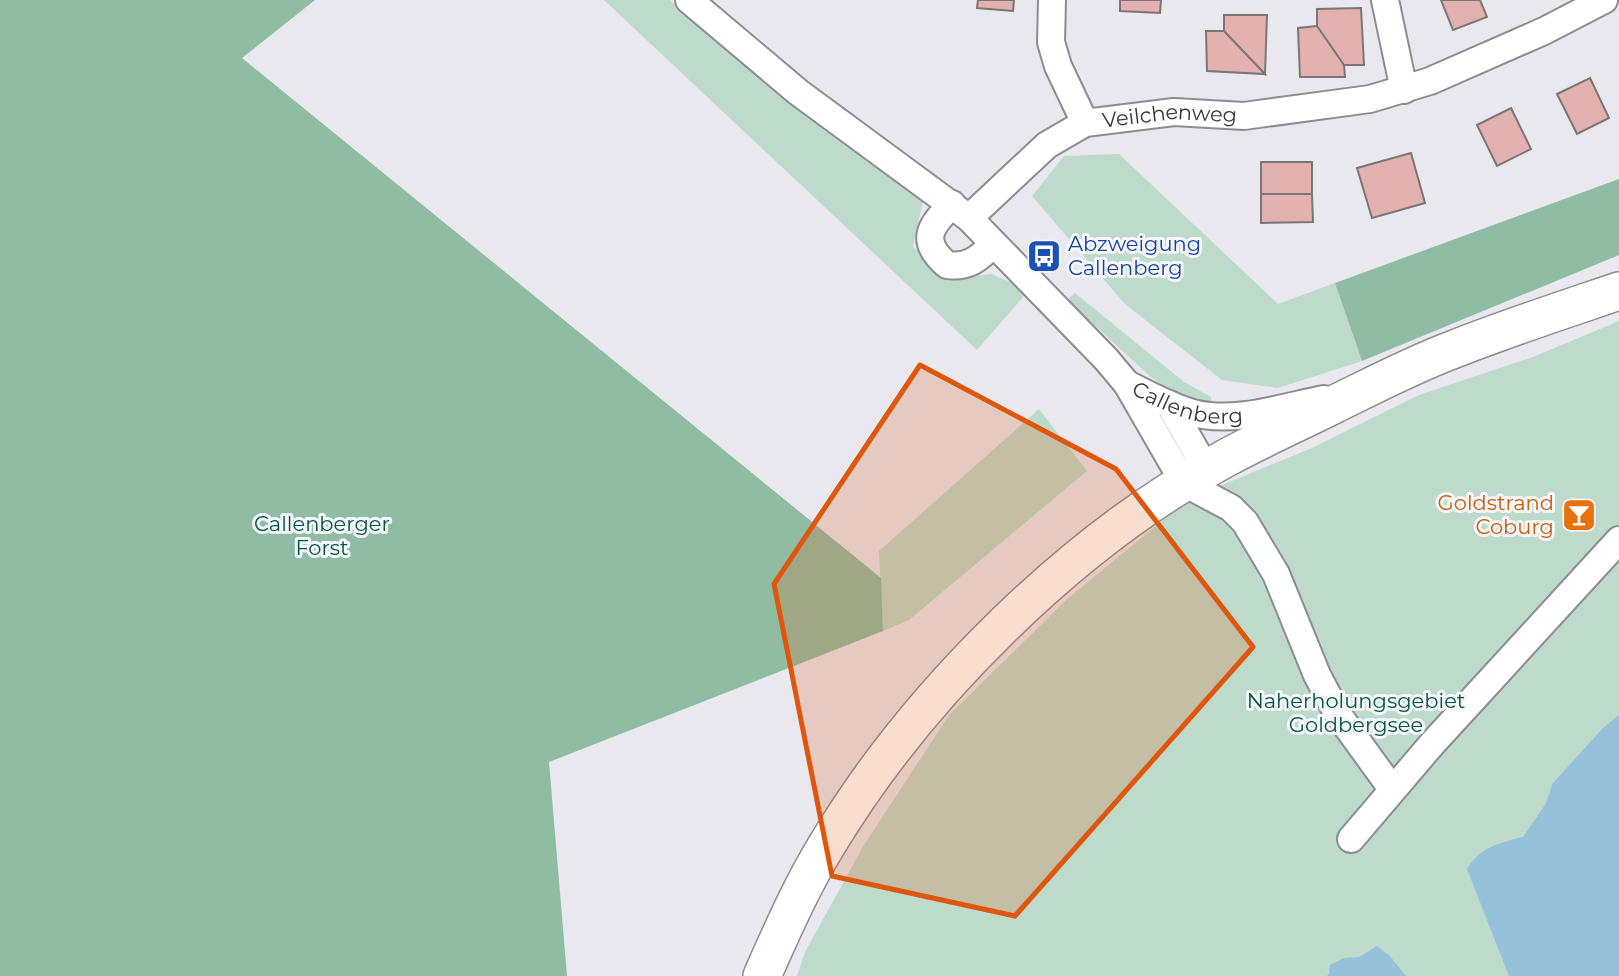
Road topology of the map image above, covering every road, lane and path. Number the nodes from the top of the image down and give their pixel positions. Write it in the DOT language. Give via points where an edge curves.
graph roads {
  1 [pos="689,0"];
  2 [pos="1052,0"];
  3 [pos="1385,0"];
  4 [pos="1604,0"];
  5 [pos="1404,90"];
  6 [pos="1085,123"];
  7 [pos="961,211"];
  8 [pos="994,244"];
  9 [pos="1619,291"];
  10 [pos="1127,384"];
  11 [pos="1363,391"];
  12 [pos="1169,404"];
  13 [pos="1205,470"];
  14 [pos="1619,540"];
  15 [pos="1392,789"];
  16 [pos="1351,839"];
  17 [pos="762,976"];
  1 -- 7 [label="street" via="798,92"];
  2 -- 6 [label="street" via="1051,42"];
  3 -- 5 [label="street"];
  4 -- 5 [label="street, Veilchenweg" via="1544,31"];
  5 -- 6 [label="street, Veilchenweg" via="1319,108 1244,116 1174,112"];
  6 -- 7 [label="street, Veilchenweg" via="1047,145"];
  7 -- 8 [label="street"];
  7 -- 8 [label="street" via="933,224 930,243 937,257 947,265 967,264"];
  8 -- 10 [label="street"];
  9 -- 11 [label="street" via="1450,350"];
  10 -- 12 [label="street, Callenberg"];
  10 -- 13 [label="street, Callenberg"];
  11 -- 12 [label="street, Callenberg" via="1241,415 1194,413"];
  11 -- 13 [label="street"];
  12 -- 13 [label="street"];
  13 -- 15 [label="street" via="1245,522 1276,574 1337,713"];
  13 -- 17 [label="street" via="1116,528 1029,603 948,683 863,787 793,906"];
  14 -- 15 [label="street"];
  15 -- 16 [label="street"];
}
